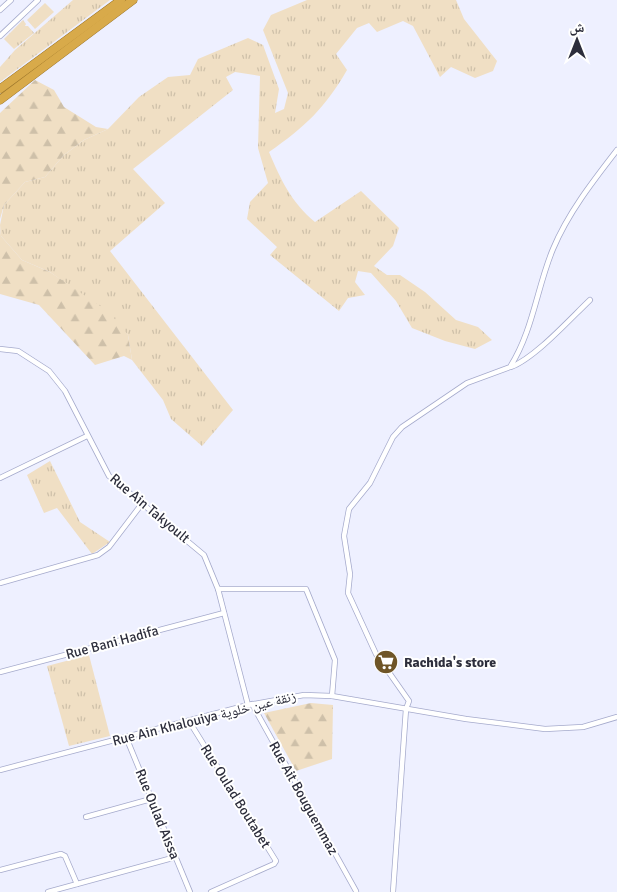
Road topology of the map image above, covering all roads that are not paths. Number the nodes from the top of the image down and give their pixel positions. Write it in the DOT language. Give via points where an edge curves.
graph roads {
  1 [pos="11,0"];
  2 [pos="38,0"];
  3 [pos="121,0"];
  4 [pos="134,0"];
  5 [pos="0,10"];
  6 [pos="0,27"];
  7 [pos="4,31"];
  8 [pos="0,36"];
  9 [pos="0,89"];
  10 [pos="0,100"];
  11 [pos="617,150"];
  12 [pos="590,300"];
  13 [pos="0,349"];
  14 [pos="510,367"];
  15 [pos="86,436"];
  16 [pos="0,478"];
  17 [pos="141,505"];
  18 [pos="0,582"];
  19 [pos="218,590"];
  20 [pos="224,613"];
  21 [pos="0,672"];
  22 [pos="332,696"];
  23 [pos="250,705"];
  24 [pos="406,709"];
  25 [pos="617,717"];
  26 [pos="189,721"];
  27 [pos="126,737"];
  28 [pos="0,770"];
  29 [pos="151,799"];
  30 [pos="86,817"];
  31 [pos="176,857"];
  32 [pos="0,870"];
  33 [pos="77,884"];
  34 [pos="356,891"];
  35 [pos="48,892"];
  36 [pos="190,892"];
  37 [pos="211,892"];
  38 [pos="393,892"];
  1 -- 5 [label="street"];
  2 -- 7 [label="street"];
  3 -- 9 [label="highway"];
  4 -- 10 [label="highway"];
  6 -- 7 [label="street"];
  7 -- 8 [label="street"];
  11 -- 14 [label="street" via="578,203 553,248 535,308"];
  12 -- 14 [label="street" via="545,342"];
  13 -- 15 [label="street, Rue Ain Takyoult" via="18,351 49,371 65,391"];
  14 -- 24 [label="street" via="468,383 402,427 393,437 374,477 352,503 346,517 348,593 376,654 409,701"];
  15 -- 16 [label="street"];
  15 -- 17 [label="street, Rue Ain Takyoult" via="109,476"];
  17 -- 18 [label="street" via="98,555"];
  17 -- 19 [label="street, Rue Ain Takyoult" via="204,555"];
  19 -- 20 [label="street, Rue Ain Takyoult"];
  19 -- 22 [label="street" via="306,589 335,660"];
  20 -- 21 [label="street, Rue Bani Hadifa"];
  20 -- 23 [label="street, Rue Ain Takyoult"];
  22 -- 23 [label="street, Rue Ain Khalouiya زنقة عين خلوية" via="304,695"];
  22 -- 24 [label="street, Rue Ain Khalouiya زنقة عين خلوية"];
  23 -- 26 [label="street, Rue Ain Khalouiya زنقة عين خلوية"];
  23 -- 34 [label="street, Rue Ait Bouguemmaz"];
  24 -- 25 [label="street, Rue Ain Khalouiya زنقة عين خلوية" via="553,730 583,727"];
  24 -- 38 [label="street"];
  26 -- 27 [label="street, Rue Ain Khalouiya زنقة عين خلوية"];
  26 -- 37 [label="street, Rue Oulad Boutabet" via="276,861"];
  27 -- 28 [label="street, Rue Ain Khalouiya زنقة عين خلوية"];
  27 -- 29 [label="street, Rue Oulad Aissa"];
  29 -- 30 [label="street"];
  29 -- 31 [label="street, Rue Oulad Aissa"];
  31 -- 33 [label="street"];
  31 -- 36 [label="street, Rue Oulad Aissa"];
  32 -- 33 [label="street" via="63,855"];
  33 -- 35 [label="street"];
}
